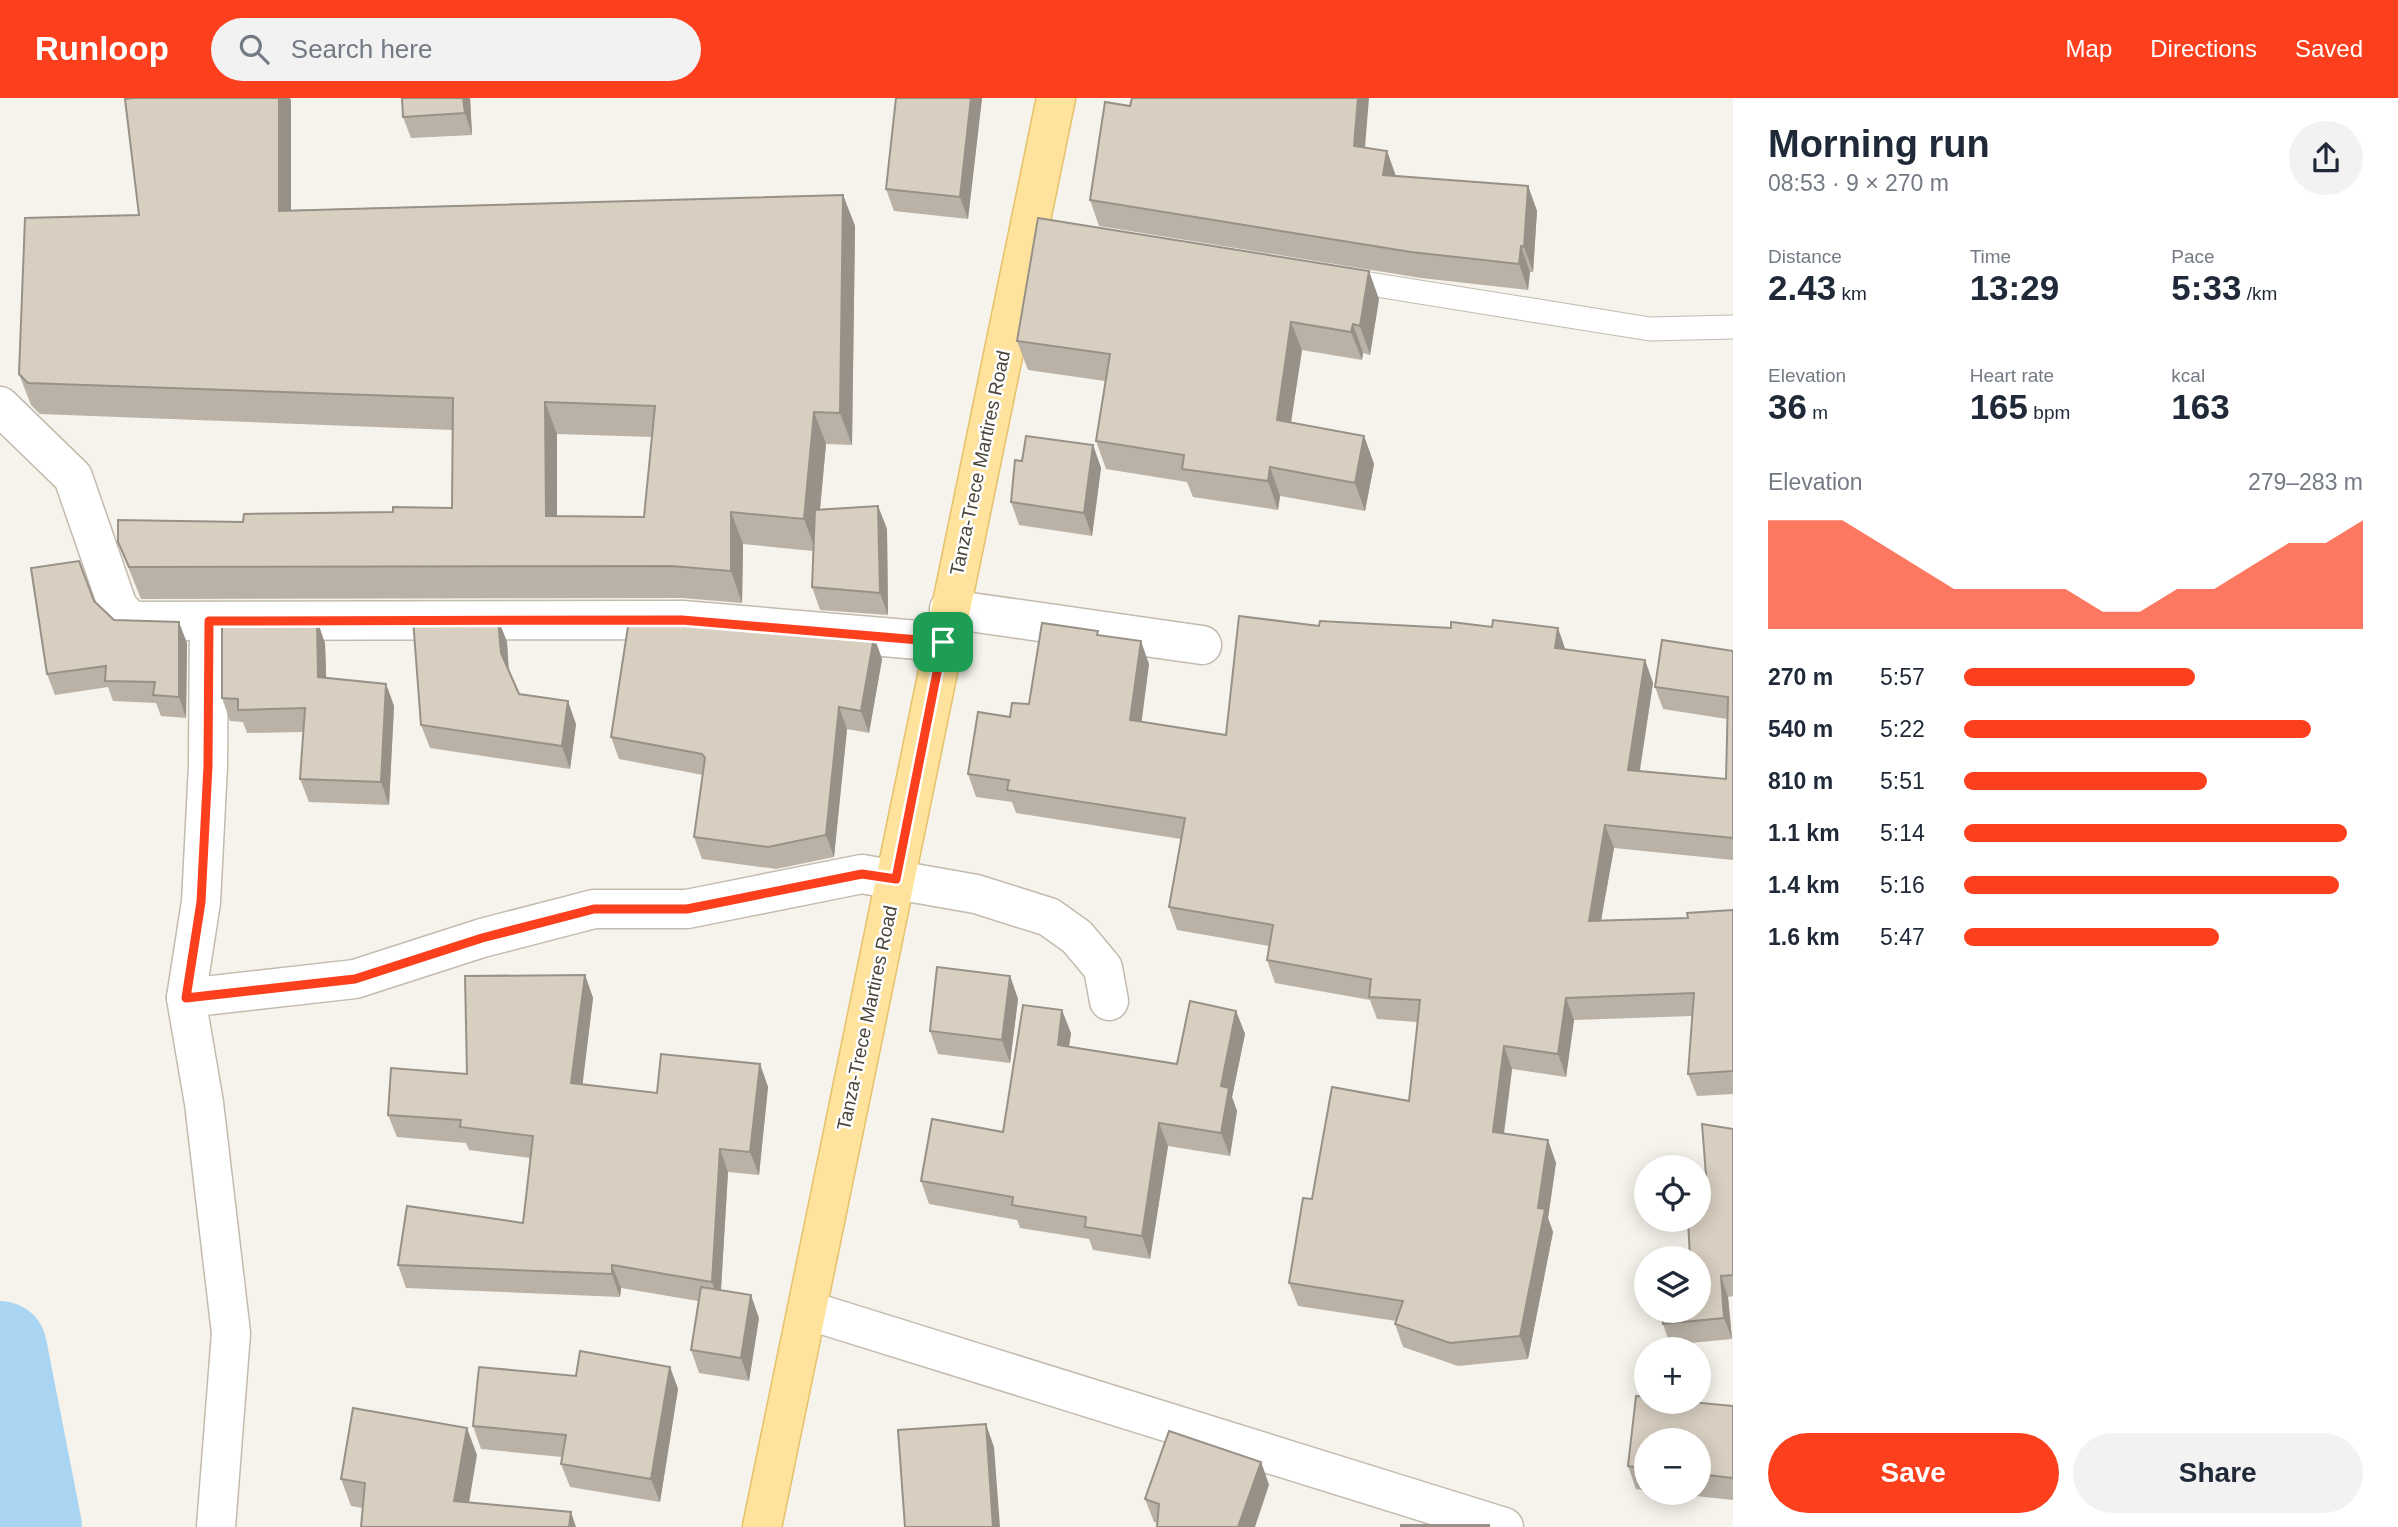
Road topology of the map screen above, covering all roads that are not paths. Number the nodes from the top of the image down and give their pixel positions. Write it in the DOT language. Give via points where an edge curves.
graph roads {
  1 [pos="1056,98"];
  2 [pos="1323,276"];
  3 [pos="1733,327"];
  4 [pos="0,406"];
  5 [pos="209,621"];
  6 [pos="946,625"];
  7 [pos="1202,645"];
  8 [pos="896,879"];
  9 [pos="186,998"];
  10 [pos="1109,1000"];
  11 [pos="807,1310"];
  12 [pos="216,1527"];
  13 [pos="762,1527"];
  14 [pos="1504,1527"];
  1 -- 6 [label="main road, Tanza-Trece Martires Road" via="1040,230"];
  2 -- 3 [label="lane" via="1650,330"];
  4 -- 5 [label="street" via="73,477 118,607 131,621"];
  5 -- 6 [label="street" via="682,620"];
  5 -- 9 [label="street" via="201,902"];
  6 -- 7 [label="street"];
  6 -- 8 [label="main road, Tanza-Trece Martires Road"];
  8 -- 9 [label="street" via="862,874 687,909 594,909 482,938 355,979"];
  8 -- 10 [label="street" via="976,894 1049,917 1077,937 1102,968"];
  8 -- 11 [label="main road, Tanza-Trece Martires Road"];
  9 -- 12 [label="street" via="204,1102 231,1333"];
  11 -- 13 [label="main road, Tanza-Trece Martires Road"];
  11 -- 14 [label="street"];
}
